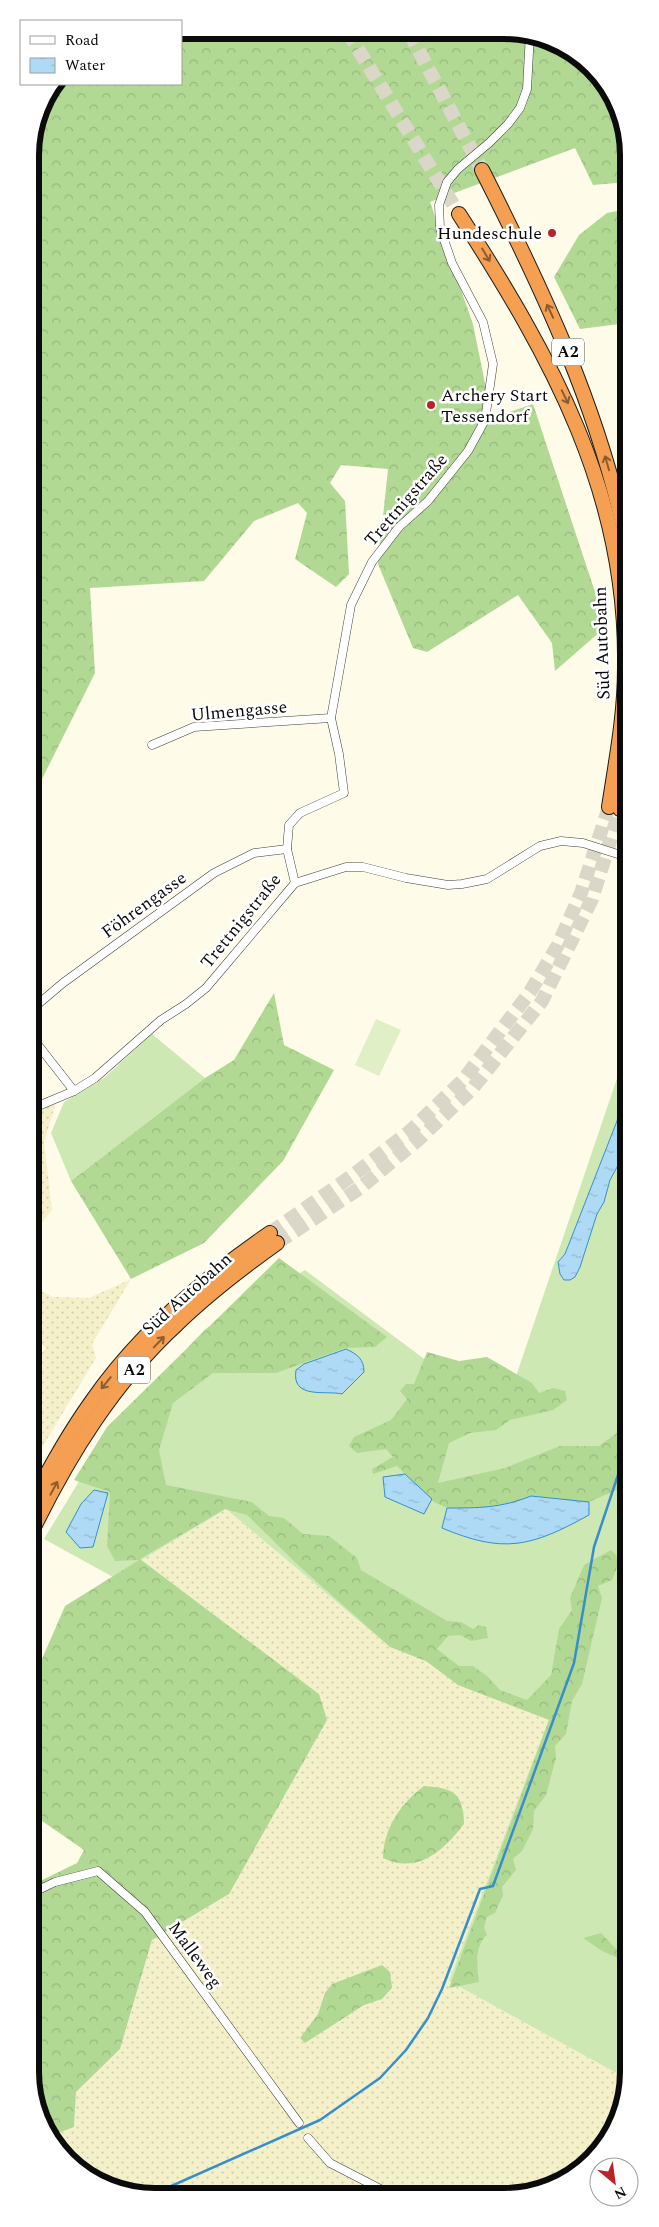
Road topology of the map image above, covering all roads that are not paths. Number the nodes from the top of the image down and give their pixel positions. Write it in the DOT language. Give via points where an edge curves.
graph roads {
  1 [pos="530,42"];
  2 [pos="482,170"];
  3 [pos="459,214"];
  4 [pos="620,513"];
  5 [pos="620,587"];
  6 [pos="331,718"];
  7 [pos="152,745"];
  8 [pos="620,746"];
  9 [pos="620,794"];
  10 [pos="288,849"];
  11 [pos="620,856"];
  12 [pos="295,883"];
  13 [pos="39,1003"];
  14 [pos="39,1046"];
  15 [pos="74,1091"];
  16 [pos="39,1106"];
  17 [pos="39,1489"];
  18 [pos="39,1518"];
  19 [pos="39,1890"];
  20 [pos="299,2123"];
  21 [pos="308,2138"];
  22 [pos="378,2188"];
  1 -- 6 [label="street, Trettnigstraße" via="527,89 520,108 508,124 447,182 439,205 440,228 452,263 483,322 491,355 492,376 485,420 468,451 372,562 351,605"];
  4 -- 2 [label="highway, A2, one-way" via="585,395 562,336"];
  3 -- 5 [label="highway, Süd Autobahn / A2, one-way" via="538,344 568,402 593,464 610,522"];
  6 -- 7 [label="street, Ulmengasse" via="194,726"];
  6 -- 10 [label="street, Trettnigstraße" via="344,793 300,813 288,825"];
  8 -- 9 [label="highway, Süd Autobahn / A2, one-way" via="615,808"];
  10 -- 12 [label="street, Trettnigstraße"];
  10 -- 13 [label="street, Föhrengasse" via="254,853 214,873"];
  11 -- 12 [label="street" via="583,843 561,841 540,846 487,879 462,884 406,878 363,867 346,867"];
  12 -- 15 [label="street, Trettnigstraße" via="206,988 161,1020 104,1071"];
  14 -- 15 [label="street"];
  15 -- 16 [label="street, Trettnigstraße"];
  18 -- 17 [label="highway, Süd Autobahn / A2, one-way" via="74,1451 107,1402 142,1360 175,1325 274,1238 200,1285 128,1355 77,1423"];
  19 -- 20 [label="street, Malleweg" via="98,1871 145,1912"];
  21 -- 22 [label="street" via="330,2164"];
}
